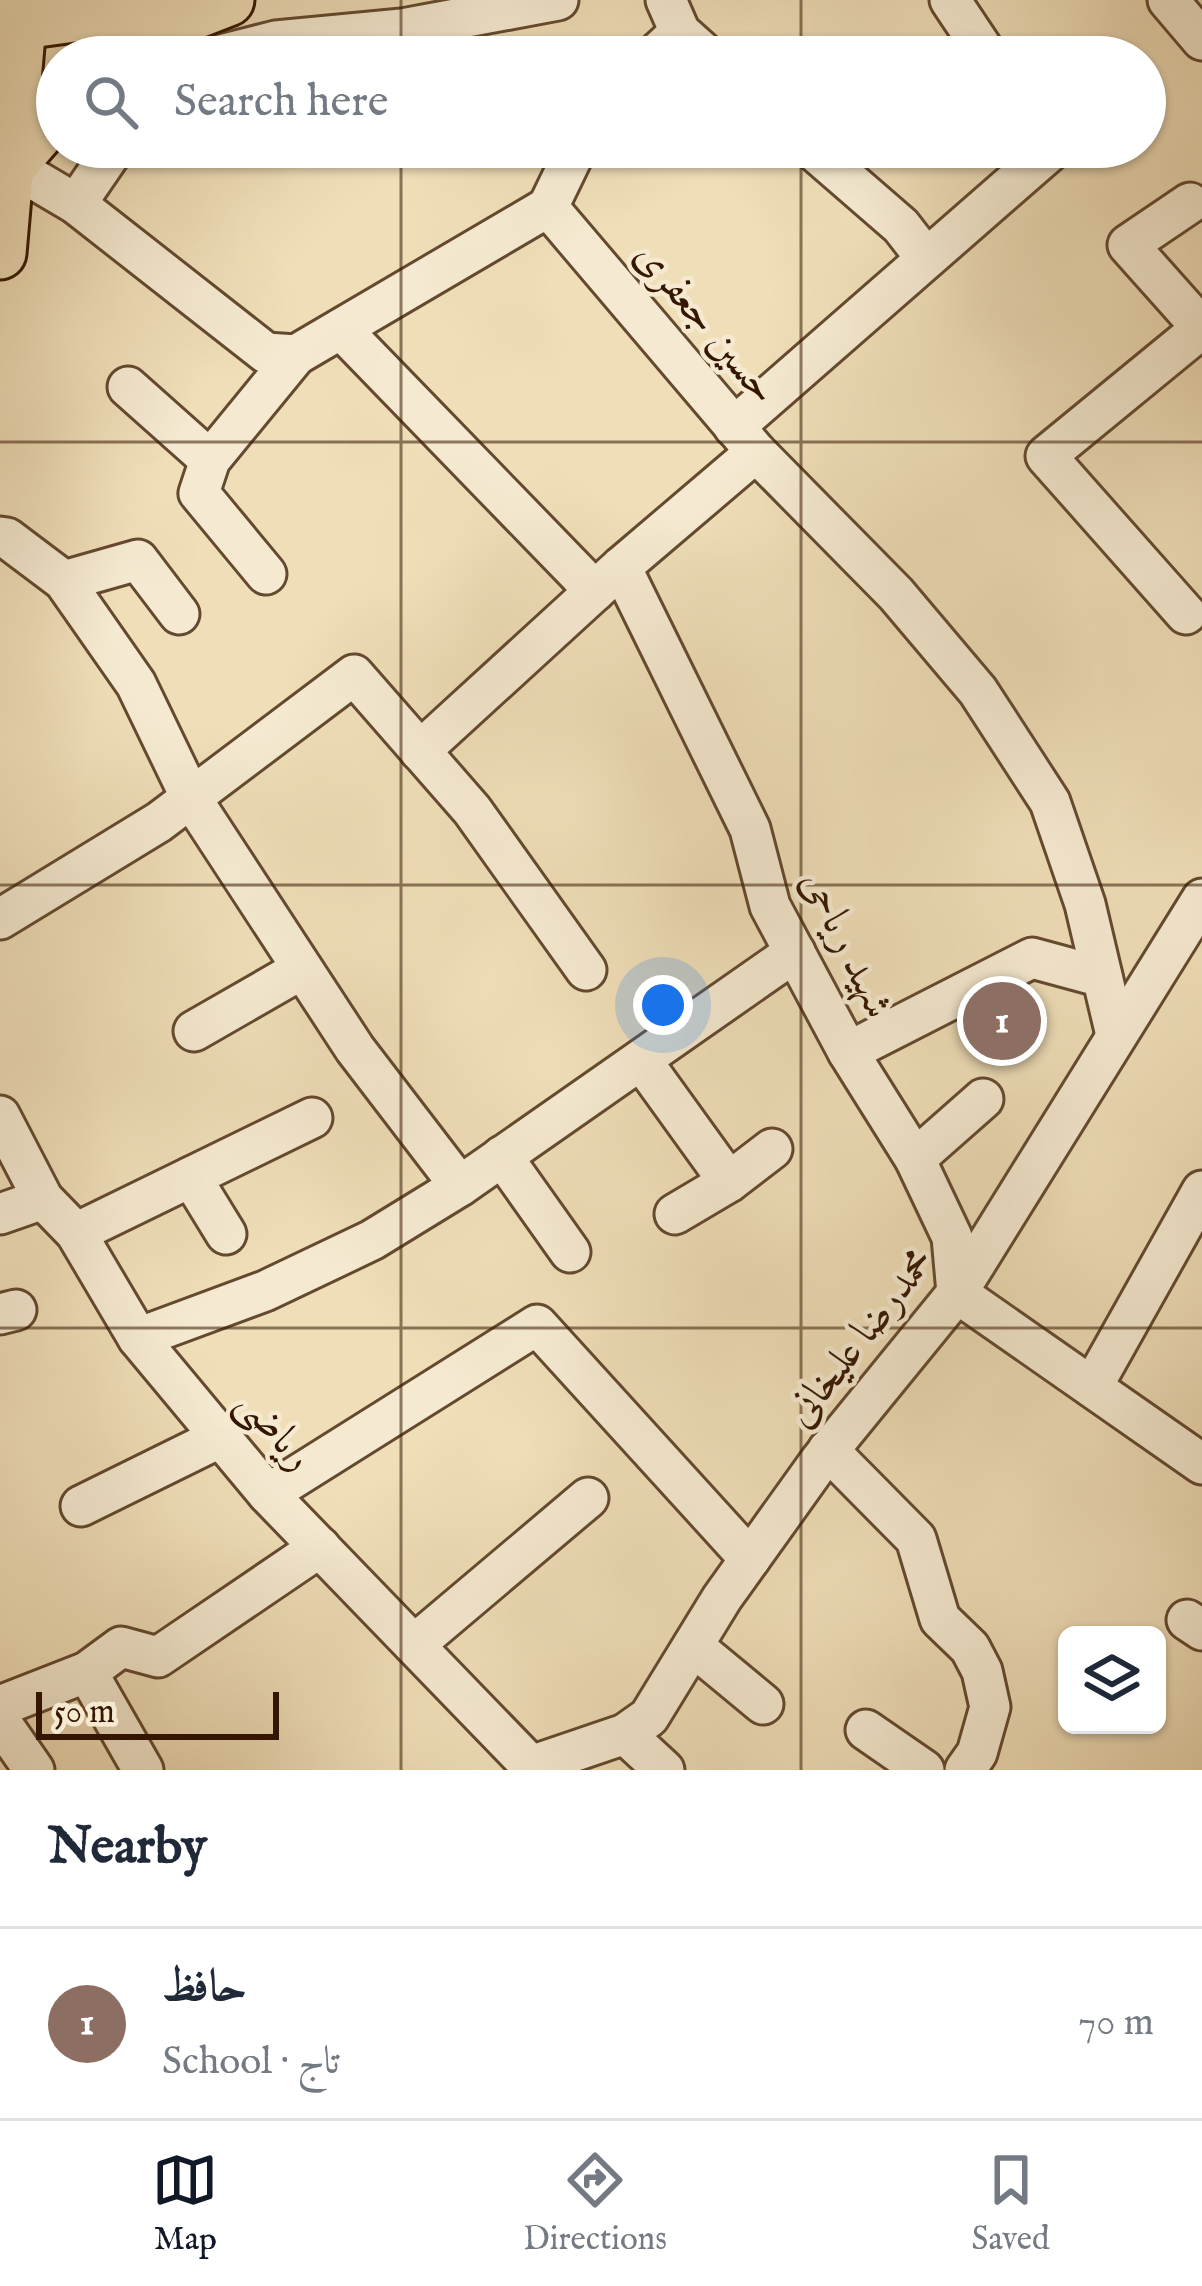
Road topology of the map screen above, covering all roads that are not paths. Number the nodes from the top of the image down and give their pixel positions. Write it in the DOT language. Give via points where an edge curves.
graph roads {
  1 [pos="192,0"];
  2 [pos="228,0"];
  3 [pos="558,0"];
  4 [pos="950,0"];
  5 [pos="1168,0"];
  6 [pos="14,16"];
  7 [pos="144,36"];
  8 [pos="328,36"];
  9 [pos="974,36"];
  10 [pos="1202,40"];
  11 [pos="36,135"];
  12 [pos="10,165"];
  13 [pos="101,168"];
  14 [pos="567,168"];
  15 [pos="834,168"];
  16 [pos="1030,168"];
  17 [pos="1190,202"];
  18 [pos="76,204"];
  19 [pos="548,207"];
  20 [pos="0,253"];
  21 [pos="925,257"];
  22 [pos="1202,328"];
  23 [pos="341,329"];
  24 [pos="296,355"];
  25 [pos="128,387"];
  26 [pos="745,439"];
  27 [pos="210,460"];
  28 [pos="0,537"];
  29 [pos="266,574"];
  30 [pos="608,579"];
  31 [pos="64,581"];
  32 [pos="178,614"];
  33 [pos="1186,614"];
  34 [pos="421,751"];
  35 [pos="191,798"];
  36 [pos="1197,916"];
  37 [pos="0,919"];
  38 [pos="795,952"];
  39 [pos="302,969"];
  40 [pos="586,970"];
  41 [pos="1102,977"];
  42 [pos="194,1031"];
  43 [pos="1116,1035"];
  44 [pos="848,1052"];
  45 [pos="641,1060"];
  46 [pos="983,1099"];
  47 [pos="0,1116"];
  48 [pos="312,1118"];
  49 [pos="772,1149"];
  50 [pos="502,1156"];
  51 [pos="915,1159"];
  52 [pos="191,1177"];
  53 [pos="729,1182"];
  54 [pos="460,1186"];
  55 [pos="1202,1191"];
  56 [pos="43,1198"];
  57 [pos="0,1214"];
  58 [pos="675,1214"];
  59 [pos="76,1233"];
  60 [pos="226,1234"];
  61 [pos="570,1252"];
  62 [pos="957,1293"];
  63 [pos="138,1338"];
  64 [pos="1092,1387"];
  65 [pos="221,1437"];
  66 [pos="828,1450"];
  67 [pos="1202,1464"];
  68 [pos="268,1494"];
  69 [pos="588,1498"];
  70 [pos="81,1506"];
  71 [pos="320,1547"];
  72 [pos="750,1559"];
  73 [pos="414,1645"];
  74 [pos="693,1646"];
  75 [pos="87,1672"];
  76 [pos="763,1704"];
  77 [pos="0,1706"];
  78 [pos="0,1721"];
  79 [pos="866,1730"];
  80 [pos="625,1734"];
  81 [pos="529,1768"];
  82 [pos="34,1770"];
  83 [pos="142,1770"];
  84 [pos="664,1770"];
  85 [pos="924,1770"];
  86 [pos="965,1770"];
  1 -- 6 [label="main road"];
  2 -- 7 [label="main road"];
  3 -- 8 [label="street"];
  4 -- 9 [label="street"];
  5 -- 10 [label="street"];
  6 -- 12 [label="main road"];
  11 -- 12 [label="main road"];
  12 -- 18 [label="street"];
  12 -- 20 [label="main road"];
  13 -- 18 [label="street"];
  14 -- 19 [label="street"];
  15 -- 21 [label="street"];
  16 -- 21 [label="street"];
  17 -- 22 [label="street" via="1128,245"];
  18 -- 24 [label="street" via="266,353"];
  19 -- 23 [label="street"];
  19 -- 26 [label="street, حسین جعفری"];
  21 -- 26 [label="street"];
  22 -- 33 [label="street" via="1046,456"];
  23 -- 24 [label="street"];
  23 -- 30 [label="street, شهید ریاحی"];
  24 -- 27 [label="street"];
  25 -- 27 [label="street"];
  26 -- 30 [label="street"];
  26 -- 41 [label="street, حسین جعفری" via="896,594 978,692 1050,802"];
  27 -- 29 [label="street" via="199,494"];
  28 -- 31 [label="street"];
  30 -- 34 [label="street"];
  30 -- 38 [label="street, شهید ریاحی" via="750,829 770,906"];
  31 -- 32 [label="street" via="138,560"];
  31 -- 35 [label="street" via="136,684"];
  34 -- 35 [label="street" via="354,675"];
  34 -- 40 [label="street"];
  35 -- 37 [label="street"];
  35 -- 39 [label="street"];
  36 -- 43 [label="street, محمدرضا علیخانی"];
  38 -- 44 [label="street, شهید ریاحی"];
  38 -- 45 [label="street"];
  39 -- 42 [label="street"];
  39 -- 54 [label="street"];
  41 -- 43 [label="street, حسین جعفری"];
  41 -- 44 [label="street" via="1032,958"];
  43 -- 62 [label="street, محمدرضا علیخانی"];
  44 -- 51 [label="street, شهید ریاحی"];
  45 -- 50 [label="street"];
  45 -- 53 [label="street"];
  46 -- 51 [label="street"];
  47 -- 56 [label="street, ریاضی"];
  48 -- 52 [label="street"];
  49 -- 53 [label="street"];
  50 -- 54 [label="street"];
  50 -- 61 [label="street"];
  51 -- 62 [label="street, شهید ریاحی" via="952,1237"];
  52 -- 59 [label="street"];
  52 -- 60 [label="street"];
  53 -- 58 [label="street"];
  54 -- 63 [label="street" via="265,1291"];
  55 -- 64 [label="street"];
  56 -- 57 [label="street"];
  56 -- 59 [label="street, ریاضی"];
  59 -- 63 [label="street, ریاضی"];
  62 -- 64 [label="street"];
  62 -- 66 [label="street, محمدرضا علیخانی"];
  63 -- 65 [label="street, ریاضی"];
  64 -- 67 [label="street"];
  65 -- 68 [label="street, ریاضی"];
  65 -- 70 [label="street"];
  66 -- 72 [label="street, محمدرضا علیخانی"];
  66 -- 86 [label="street" via="916,1539 940,1619 982,1671 990,1707"];
  68 -- 71 [label="street, ریاضی"];
  68 -- 72 [label="street" via="537,1325"];
  69 -- 73 [label="street"];
  71 -- 73 [label="street, ریاضی"];
  71 -- 75 [label="street" via="158,1657 122,1647"];
  72 -- 74 [label="street, محمدرضا علیخانی"];
  73 -- 81 [label="street, ریاضی"];
  74 -- 76 [label="street"];
  74 -- 80 [label="street, محمدرضا علیخانی" via="649,1718"];
  75 -- 77 [label="street"];
  75 -- 83 [label="street"];
  78 -- 82 [label="street"];
  79 -- 85 [label="street"];
  80 -- 81 [label="street, محمدرضا علیخانی"];
  80 -- 84 [label="street"];
}
